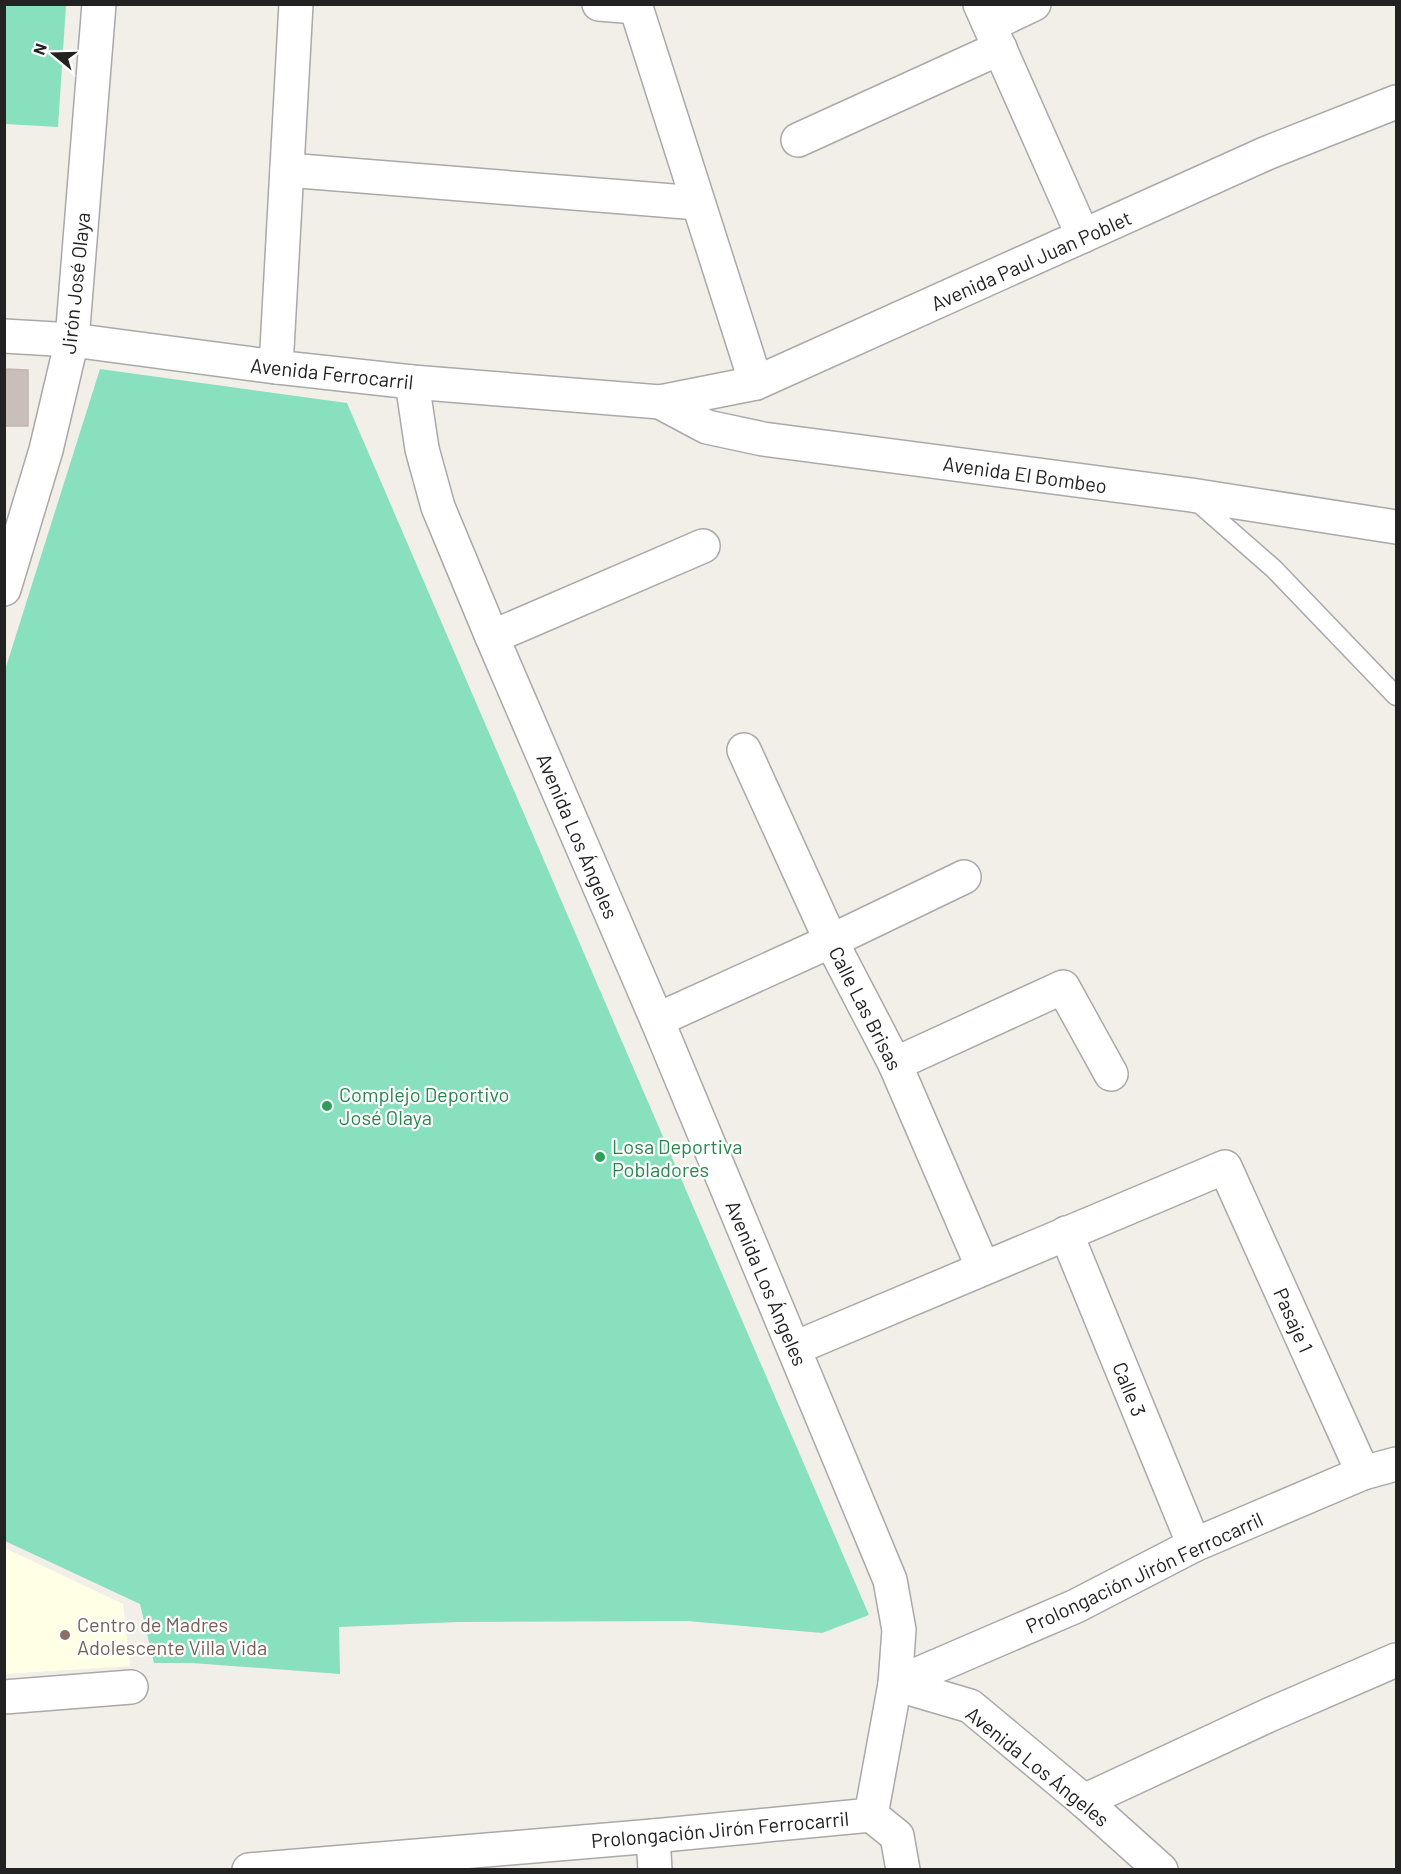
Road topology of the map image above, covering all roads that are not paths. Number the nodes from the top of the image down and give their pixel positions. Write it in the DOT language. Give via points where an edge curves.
graph roads {
  1 [pos="99,4"];
  2 [pos="296,4"];
  3 [pos="599,4"];
  4 [pos="1034,4"];
  5 [pos="636,6"];
  6 [pos="990,26"];
  7 [pos="1396,102"];
  8 [pos="798,140"];
  9 [pos="287,170"];
  10 [pos="698,203"];
  11 [pos="1083,236"];
  12 [pos="4,336"];
  13 [pos="72,340"];
  14 [pos="276,367"];
  15 [pos="412,382"];
  16 [pos="756,383"];
  17 [pos="660,402"];
  18 [pos="1191,495"];
  19 [pos="1396,527"];
  20 [pos="703,546"];
  21 [pos="4,589"];
  22 [pos="492,637"];
  23 [pos="1396,696"];
  24 [pos="744,750"];
  25 [pos="964,877"];
  26 [pos="831,941"];
  27 [pos="657,1020"];
  28 [pos="895,1064"];
  29 [pos="1111,1074"];
  30 [pos="1066,1233"];
  31 [pos="983,1268"];
  32 [pos="795,1348"];
  33 [pos="1396,1464"];
  34 [pos="1363,1473"];
  35 [pos="1194,1545"];
  36 [pos="1396,1660"];
  37 [pos="896,1684"];
  38 [pos="131,1687"];
  39 [pos="4,1697"];
  40 [pos="1084,1801"];
  41 [pos="871,1815"];
  42 [pos="653,1836"];
  43 [pos="310,1867"];
  44 [pos="249,1869"];
  45 [pos="655,1869"];
  46 [pos="903,1869"];
  47 [pos="1161,1869"];
  1 -- 13 [label="street, Jirón José Olaya"];
  2 -- 9 [label="street"];
  3 -- 5 [label="street"];
  4 -- 6 [label="street"];
  5 -- 10 [label="street"];
  6 -- 8 [label="street"];
  6 -- 11 [label="street"];
  7 -- 11 [label="street, Avenida Paul Juan Poblet" via="1267,153"];
  9 -- 10 [label="street"];
  9 -- 14 [label="street"];
  10 -- 16 [label="street"];
  11 -- 16 [label="street, Avenida Paul Juan Poblet"];
  12 -- 13 [label="street, Avenida Ferrocarril"];
  13 -- 14 [label="street, Avenida Ferrocarril"];
  13 -- 21 [label="street, Jirón José Olaya" via="46,450"];
  14 -- 15 [label="street, Avenida Ferrocarril"];
  15 -- 17 [label="street, Avenida Ferrocarril"];
  15 -- 22 [label="street, Avenida Los Ángeles" via="422,449 438,507"];
  16 -- 17 [label="street, Avenida Paul Juan Poblet"];
  17 -- 18 [label="street, Avenida El Bombeo" via="707,427 763,439"];
  18 -- 19 [label="street, Avenida El Bombeo"];
  18 -- 23 [label="lane" via="1274,569"];
  20 -- 22 [label="street"];
  22 -- 27 [label="street, Avenida Los Ángeles"];
  24 -- 26 [label="street, Calle Las Brisas"];
  25 -- 26 [label="street"];
  26 -- 27 [label="street"];
  26 -- 28 [label="street, Calle Las Brisas"];
  27 -- 32 [label="street, Avenida Los Ángeles"];
  28 -- 29 [label="street" via="1063,987"];
  28 -- 31 [label="street, Calle Las Brisas"];
  30 -- 31 [label="street"];
  30 -- 34 [label="street, Pasaje 1" via="1225,1167"];
  30 -- 35 [label="street, Calle 3"];
  31 -- 32 [label="street"];
  32 -- 37 [label="street, Avenida Los Ángeles" via="890,1580 899,1630"];
  33 -- 34 [label="street, Prolongación Jirón Ferrocarril"];
  34 -- 35 [label="street, Prolongación Jirón Ferrocarril"];
  35 -- 37 [label="street, Prolongación Jirón Ferrocarril" via="1076,1606"];
  36 -- 40 [label="street"];
  37 -- 40 [label="street, Avenida Los Ángeles" via="970,1706"];
  37 -- 41 [label="street, Prolongación Jirón Ferrocarril"];
  38 -- 39 [label="street"];
  40 -- 47 [label="street, Avenida Los Ángeles"];
  41 -- 42 [label="street, Prolongación Jirón Ferrocarril"];
  41 -- 46 [label="street" via="897,1836"];
  42 -- 43 [label="street, Prolongación Jirón Ferrocarril"];
  42 -- 45 [label="street"];
  43 -- 44 [label="street, Prolongación Jirón Ferrocarril"];
}
